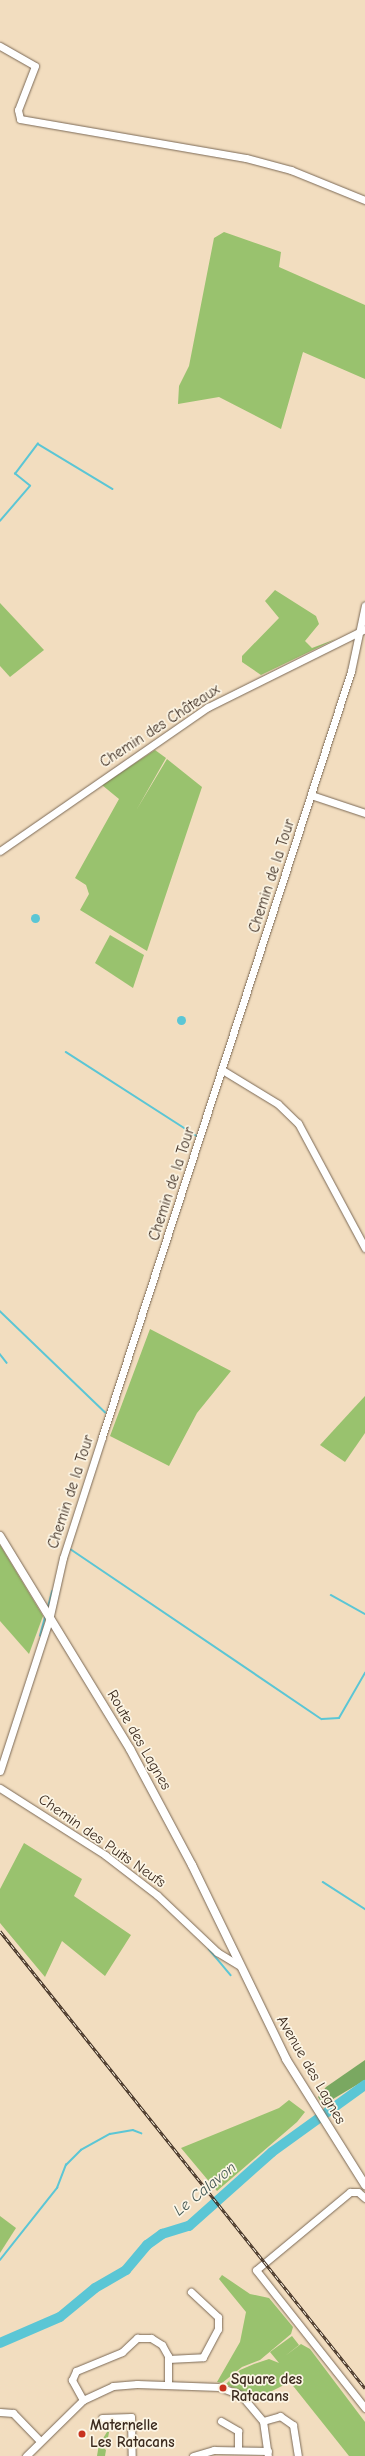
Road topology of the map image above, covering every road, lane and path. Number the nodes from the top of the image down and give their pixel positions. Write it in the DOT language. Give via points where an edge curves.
graph roads {
  1 [pos="0,46"];
  2 [pos="365,200"];
  3 [pos="365,605"];
  4 [pos="365,629"];
  5 [pos="358,633"];
  6 [pos="311,795"];
  7 [pos="365,813"];
  8 [pos="0,850"];
  9 [pos="224,1071"];
  10 [pos="365,1248"];
  11 [pos="0,1536"];
  12 [pos="50,1617"];
  13 [pos="0,1771"];
  14 [pos="0,1788"];
  15 [pos="240,1966"];
  16 [pos="365,2185"];
  17 [pos="365,2198"];
  18 [pos="192,2292"];
  19 [pos="168,2359"];
  20 [pos="168,2385"];
  21 [pos="83,2400"];
  22 [pos="365,2408"];
  23 [pos="0,2412"];
  24 [pos="102,2418"];
  25 [pos="263,2421"];
  26 [pos="221,2422"];
  27 [pos="40,2442"];
  28 [pos="241,2452"];
  29 [pos="268,2453"];
  30 [pos="26,2456"];
  31 [pos="132,2456"];
  32 [pos="192,2456"];
  33 [pos="298,2456"];
  1 -- 2 [label="street" via="35,66 18,110 20,119 246,158 291,170"];
  3 -- 5 [label="street, Chemin de la Tour"];
  4 -- 5 [label="street, Chemin des Châteaux"];
  5 -- 6 [label="street, Chemin de la Tour" via="351,671"];
  5 -- 8 [label="street, Chemin des Châteaux" via="208,707"];
  6 -- 7 [label="street"];
  6 -- 9 [label="street, Chemin de la Tour"];
  9 -- 10 [label="street" via="278,1104 298,1123"];
  9 -- 12 [label="street, Chemin de la Tour" via="102,1437 64,1558"];
  11 -- 12 [label="street, Route des Lagnes"];
  12 -- 13 [label="street, Chemin de la Tour"];
  12 -- 15 [label="street, Route des Lagnes" via="160,1804"];
  14 -- 15 [label="street, Chemin des Puits Neufs" via="105,1855 157,1895 223,1957"];
  15 -- 16 [label="street, Avenue des Lagnes" via="310,2101"];
  17 -- 22 [label="street" via="358,2192 350,2192 256,2270"];
  18 -- 19 [label="street" via="218,2317 218,2329 203,2357"];
  19 -- 20 [label="street"];
  19 -- 21 [label="street" via="155,2339 137,2338 122,2352 76,2371 72,2380"];
  20 -- 21 [label="street" via="113,2386"];
  20 -- 25 [label="street" via="234,2391 253,2405"];
  21 -- 27 [label="street"];
  23 -- 27 [label="street" via="13,2413"];
  24 -- 31 [label="street" via="131,2417"];
  25 -- 29 [label="street"];
  25 -- 33 [label="street" via="280,2416 293,2424"];
  26 -- 28 [label="street" via="238,2431"];
  27 -- 30 [label="street"];
  28 -- 29 [label="street"];
  28 -- 32 [label="street"];
}
